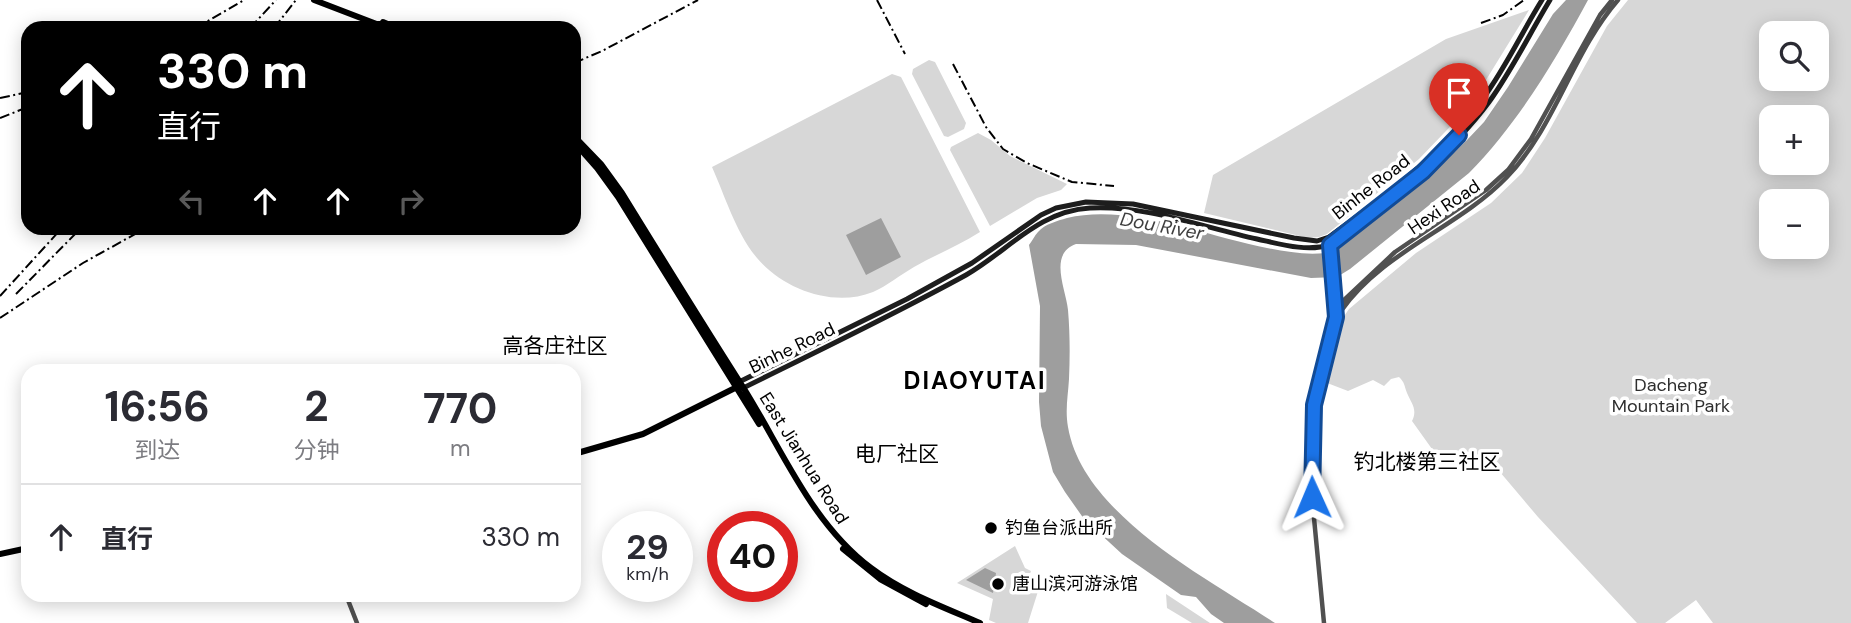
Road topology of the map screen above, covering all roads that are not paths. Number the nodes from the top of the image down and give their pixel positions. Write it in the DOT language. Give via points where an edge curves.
graph roads {
  1 [pos="314,0"];
  2 [pos="325,0"];
  3 [pos="1542,0"];
  4 [pos="1550,0"];
  5 [pos="1612,0"];
  6 [pos="1618,0"];
  7 [pos="369,21"];
  8 [pos="379,21"];
  9 [pos="581,143"];
  10 [pos="581,150"];
  11 [pos="1329,237"];
  12 [pos="1330,247"];
  13 [pos="1336,317"];
  14 [pos="699,323"];
  15 [pos="740,386"];
  16 [pos="581,452"];
  17 [pos="21,550"];
  18 [pos="0,554"];
  19 [pos="348,602"];
  20 [pos="356,623"];
  21 [pos="970,623"];
  22 [pos="980,623"];
  23 [pos="1324,623"];
  1 -- 7 [label="main road"];
  2 -- 8 [label="main road"];
  3 -- 11 [label="main road, Binhe Road" via="1486,95 1469,115 1410,175"];
  4 -- 12 [label="main road, Binhe Road" via="1477,116 1423,172"];
  5 -- 13 [label="street, Hexi Road" via="1508,170 1395,253 1346,296"];
  6 -- 13 [label="street, Hexi Road" via="1602,20 1533,144 1507,177 1395,258 1348,300"];
  9 -- 14 [label="main road" via="622,193"];
  10 -- 14 [label="main road" via="618,197"];
  11 -- 12 [label="street"];
  11 -- 15 [label="main road, Binhe Road" via="1294,238 1133,204 1072,204 1041,215 972,263"];
  12 -- 13 [label="street"];
  12 -- 15 [label="main road, Binhe Road" via="1278,244 1136,210 1088,208 1059,214 968,273 892,314"];
  13 -- 23 [label="street, Hexi Road" via="1317,388 1312,447"];
  14 -- 15 [label="main road, East Jianhua Road"];
  15 -- 16 [label="main road" via="643,434"];
  15 -- 21 [label="main road, East Jianhua Road" via="810,507 841,547 894,589"];
  15 -- 22 [label="main road, East Jianhua Road" via="803,490 844,544 889,580"];
  17 -- 18 [label="main road"];
  19 -- 20 [label="street"];
}
